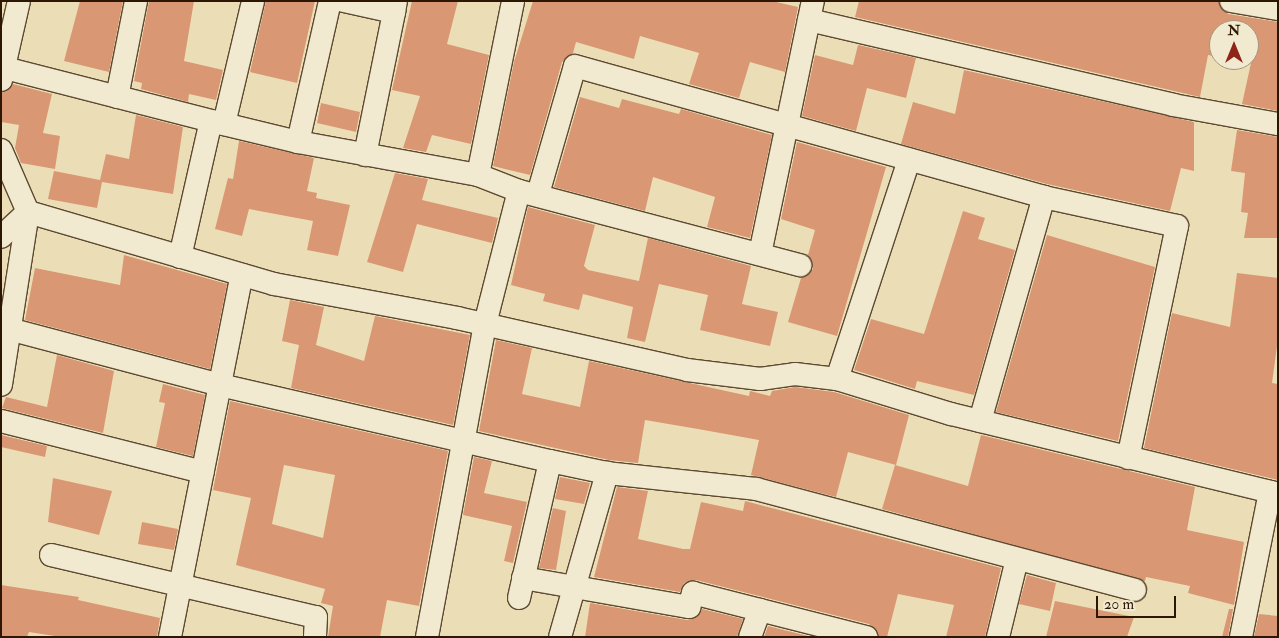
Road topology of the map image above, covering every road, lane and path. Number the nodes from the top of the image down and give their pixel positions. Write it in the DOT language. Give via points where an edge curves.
graph roads {
  1 [pos="19,1"];
  2 [pos="136,1"];
  3 [pos="253,1"];
  4 [pos="330,1"];
  5 [pos="344,1"];
  6 [pos="513,1"];
  7 [pos="1231,1"];
  8 [pos="395,7"];
  9 [pos="1278,10"];
  10 [pos="811,11"];
  11 [pos="2,72"];
  12 [pos="117,97"];
  13 [pos="218,122"];
  14 [pos="1278,124"];
  15 [pos="784,126"];
  16 [pos="298,142"];
  17 [pos="1,150"];
  18 [pos="365,155"];
  19 [pos="908,160"];
  20 [pos="478,175"];
  21 [pos="528,192"];
  22 [pos="1044,197"];
  23 [pos="28,212"];
  24 [pos="1,237"];
  25 [pos="760,254"];
  26 [pos="180,257"];
  27 [pos="800,265"];
  28 [pos="242,275"];
  29 [pos="485,324"];
  30 [pos="7,328"];
  31 [pos="837,379"];
  32 [pos="1,385"];
  33 [pos="220,385"];
  34 [pos="1,421"];
  35 [pos="980,422"];
  36 [pos="464,440"];
  37 [pos="1128,458"];
  38 [pos="550,461"];
  39 [pos="203,472"];
  40 [pos="607,473"];
  41 [pos="1274,493"];
  42 [pos="51,555"];
  43 [pos="1017,559"];
  44 [pos="180,586"];
  45 [pos="572,588"];
  46 [pos="1135,590"];
  47 [pos="760,610"];
  48 [pos="170,637"];
  49 [pos="315,637"];
  50 [pos="427,637"];
  51 [pos="560,637"];
  52 [pos="750,637"];
  53 [pos="866,637"];
  54 [pos="998,637"];
  55 [pos="1241,637"];
  1 -- 11 [label="street"];
  2 -- 12 [label="street"];
  3 -- 13 [label="street"];
  4 -- 16 [label="street"];
  5 -- 8 [label="street"];
  6 -- 20 [label="street"];
  7 -- 9 [label="street"];
  8 -- 18 [label="street"];
  10 -- 14 [label="street" via="1164,102"];
  10 -- 15 [label="street"];
  11 -- 12 [label="street"];
  12 -- 13 [label="street"];
  13 -- 16 [label="street"];
  13 -- 26 [label="street"];
  15 -- 19 [label="street"];
  15 -- 21 [label="street" via="575,66"];
  15 -- 25 [label="street"];
  16 -- 18 [label="street"];
  17 -- 23 [label="street"];
  18 -- 20 [label="street"];
  19 -- 22 [label="street"];
  19 -- 31 [label="street"];
  20 -- 21 [label="street"];
  21 -- 25 [label="street"];
  21 -- 29 [label="street"];
  22 -- 35 [label="street"];
  22 -- 37 [label="street" via="1177,226"];
  23 -- 24 [label="street"];
  23 -- 26 [label="street"];
  23 -- 30 [label="street"];
  25 -- 27 [label="street"];
  26 -- 28 [label="street"];
  28 -- 29 [label="street"];
  28 -- 33 [label="street"];
  29 -- 31 [label="street" via="687,370 760,379 795,374"];
  29 -- 36 [label="street"];
  30 -- 32 [label="street"];
  30 -- 33 [label="street"];
  31 -- 35 [label="street"];
  33 -- 36 [label="street"];
  33 -- 39 [label="street"];
  34 -- 39 [label="street"];
  35 -- 37 [label="street"];
  36 -- 38 [label="street"];
  36 -- 50 [label="street"];
  37 -- 41 [label="street"];
  38 -- 40 [label="street"];
  38 -- 45 [label="street" via="521,588"];
  39 -- 44 [label="street"];
  40 -- 43 [label="street" via="756,489"];
  40 -- 45 [label="street"];
  41 -- 55 [label="street"];
  42 -- 44 [label="street"];
  43 -- 46 [label="street"];
  43 -- 54 [label="street"];
  44 -- 48 [label="street"];
  44 -- 49 [label="street" via="316,617"];
  45 -- 47 [label="street" via="689,607 693,592"];
  45 -- 51 [label="street"];
  47 -- 52 [label="street"];
  47 -- 53 [label="street"];
}
